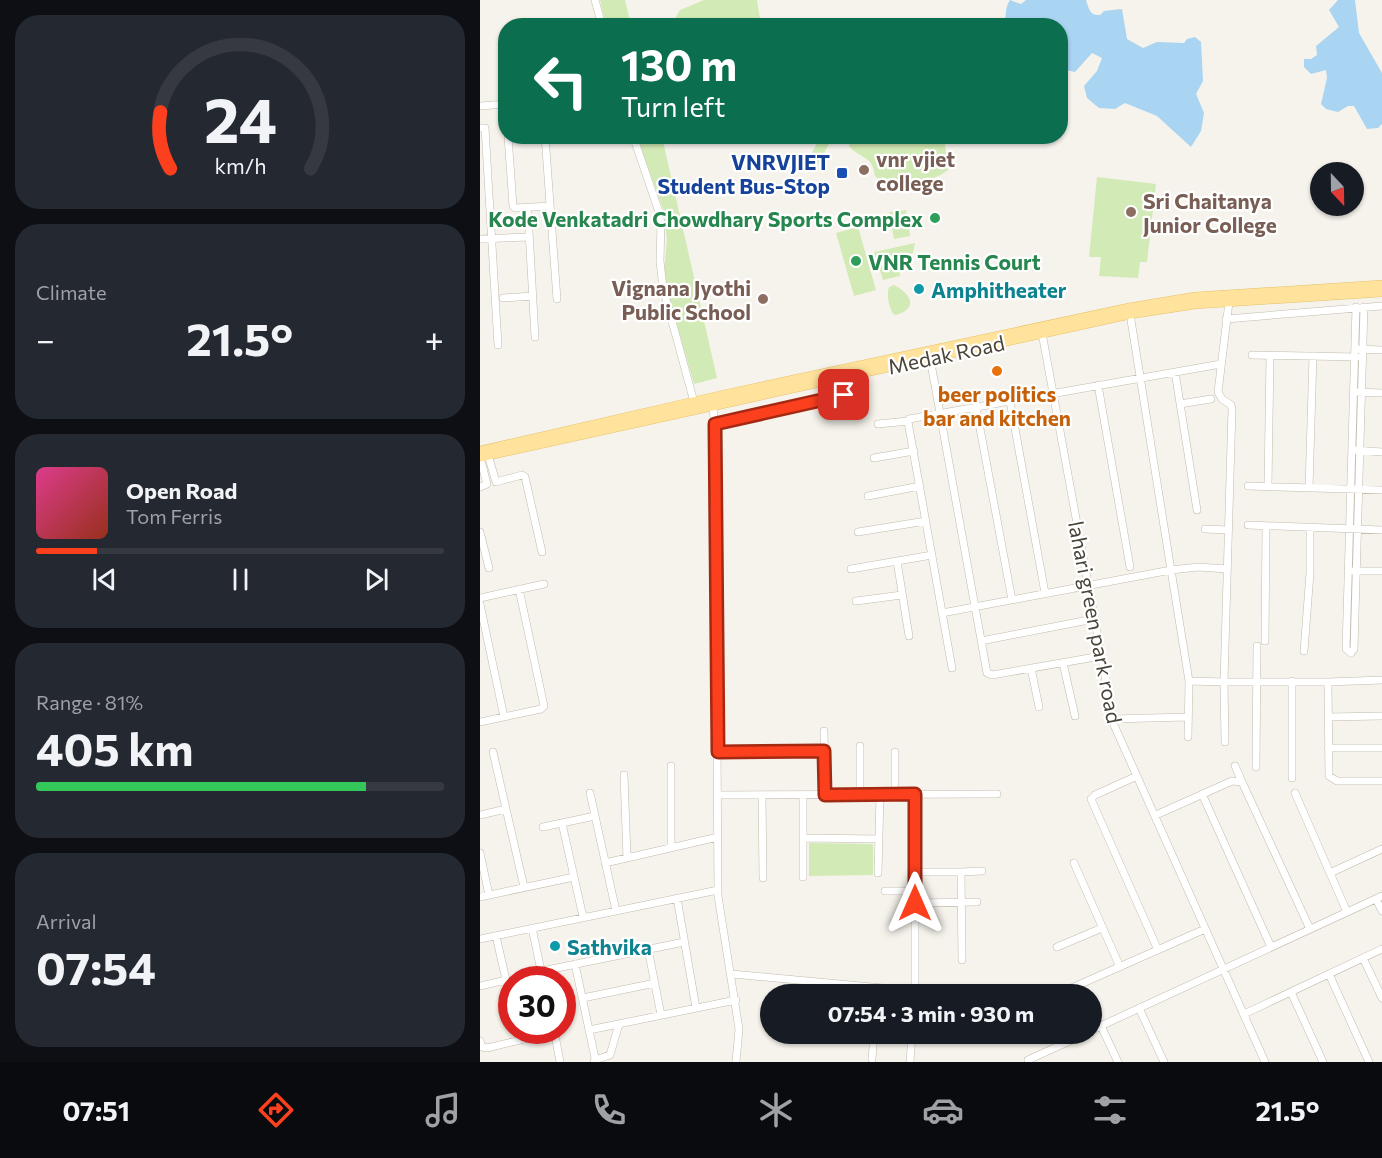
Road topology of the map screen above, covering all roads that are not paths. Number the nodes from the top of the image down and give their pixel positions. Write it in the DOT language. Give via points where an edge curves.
graph roads {
  1 [pos="595,0"];
  2 [pos="600,18"];
  3 [pos="498,105"];
  4 [pos="480,106"];
  5 [pos="480,128"];
  6 [pos="509,144"];
  7 [pos="546,144"];
  8 [pos="636,144"];
  9 [pos="550,206"];
  10 [pos="528,214"];
  11 [pos="529,237"];
  12 [pos="480,239"];
  13 [pos="492,239"];
  14 [pos="1382,285"];
  15 [pos="1382,292"];
  16 [pos="1359,293"];
  17 [pos="533,296"];
  18 [pos="502,298"];
  19 [pos="557,299"];
  20 [pos="1228,302"];
  21 [pos="1382,306"];
  22 [pos="1360,307"];
  23 [pos="1130,314"];
  24 [pos="1226,319"];
  25 [pos="1042,333"];
  26 [pos="535,337"];
  27 [pos="498,345"];
  28 [pos="1382,350"];
  29 [pos="1358,353"];
  30 [pos="1252,355"];
  31 [pos="1270,356"];
  32 [pos="1312,356"];
  33 [pos="930,358"];
  34 [pos="1221,364"];
  35 [pos="1175,372"];
  36 [pos="1141,378"];
  37 [pos="1098,386"];
  38 [pos="865,390"];
  39 [pos="1358,392"];
  40 [pos="1054,393"];
  41 [pos="1382,393"];
  42 [pos="1211,399"];
  43 [pos="1010,401"];
  44 [pos="694,402"];
  45 [pos="1180,404"];
  46 [pos="713,406"];
  47 [pos="975,407"];
  48 [pos="940,413"];
  49 [pos="908,421"];
  50 [pos="715,424"];
  51 [pos="878,424"];
  52 [pos="585,431"];
  53 [pos="1355,450"];
  54 [pos="914,451"];
  55 [pos="1382,452"];
  56 [pos="482,455"];
  57 [pos="874,458"];
  58 [pos="496,482"];
  59 [pos="483,485"];
  60 [pos="920,486"];
  61 [pos="1248,486"];
  62 [pos="1268,486"];
  63 [pos="1309,488"];
  64 [pos="1354,488"];
  65 [pos="1382,490"];
  66 [pos="868,496"];
  67 [pos="1197,510"];
  68 [pos="926,521"];
  69 [pos="1248,525"];
  70 [pos="1266,526"];
  71 [pos="1353,528"];
  72 [pos="1204,529"];
  73 [pos="1310,529"];
  74 [pos="1228,530"];
  75 [pos="1382,530"];
  76 [pos="480,532"];
  77 [pos="858,532"];
  78 [pos="542,552"];
  79 [pos="932,555"];
  80 [pos="897,561"];
  81 [pos="1130,567"];
  82 [pos="489,568"];
  83 [pos="851,569"];
  84 [pos="1227,569"];
  85 [pos="1171,570"];
  86 [pos="1357,570"];
  87 [pos="1382,571"];
  88 [pos="1348,572"];
  89 [pos="544,584"];
  90 [pos="1089,585"];
  91 [pos="519,589"];
  92 [pos="1045,593"];
  93 [pos="902,595"];
  94 [pos="480,598"];
  95 [pos="1012,600"];
  96 [pos="856,601"];
  97 [pos="480,603"];
  98 [pos="975,607"];
  99 [pos="942,613"];
  100 [pos="1094,620"];
  101 [pos="909,636"];
  102 [pos="981,641"];
  103 [pos="1265,641"];
  104 [pos="1257,646"];
  105 [pos="1304,651"];
  106 [pos="1101,656"];
  107 [pos="1063,663"];
  108 [pos="952,668"];
  109 [pos="1031,668"];
  110 [pos="1382,680"];
  111 [pos="1189,681"];
  112 [pos="1257,681"];
  113 [pos="1292,681"];
  114 [pos="1224,682"];
  115 [pos="1328,682"];
  116 [pos="1039,707"];
  117 [pos="1075,716"];
  118 [pos="1382,716"];
  119 [pos="504,717"];
  120 [pos="1188,717"];
  121 [pos="1328,717"];
  122 [pos="1112,719"];
  123 [pos="480,722"];
  124 [pos="824,730"];
  125 [pos="1188,737"];
  126 [pos="1225,742"];
  127 [pos="860,746"];
  128 [pos="1328,748"];
  129 [pos="1382,748"];
  130 [pos="824,751"];
  131 [pos="493,752"];
  132 [pos="718,752"];
  133 [pos="895,752"];
  134 [pos="671,766"];
  135 [pos="1235,766"];
  136 [pos="1256,767"];
  137 [pos="624,775"];
  138 [pos="1137,776"];
  139 [pos="1292,778"];
  140 [pos="1242,782"];
  141 [pos="1382,782"];
  142 [pos="590,793"];
  143 [pos="1294,793"];
  144 [pos="915,794"];
  145 [pos="997,794"];
  146 [pos="1202,794"];
  147 [pos="718,795"];
  148 [pos="762,795"];
  149 [pos="803,795"];
  150 [pos="825,795"];
  151 [pos="860,795"];
  152 [pos="880,795"];
  153 [pos="894,795"];
  154 [pos="507,809"];
  155 [pos="480,814"];
  156 [pos="1156,815"];
  157 [pos="595,816"];
  158 [pos="562,823"];
  159 [pos="543,827"];
  160 [pos="718,837"];
  161 [pos="802,838"];
  162 [pos="879,840"];
  163 [pos="671,848"];
  164 [pos="1382,849"];
  165 [pos="480,853"];
  166 [pos="627,858"];
  167 [pos="605,863"];
  168 [pos="1074,863"];
  169 [pos="982,871"];
  170 [pos="915,872"];
  171 [pos="961,872"];
  172 [pos="878,873"];
  173 [pos="1330,873"];
  174 [pos="574,877"];
  175 [pos="803,877"];
  176 [pos="763,878"];
  177 [pos="524,888"];
  178 [pos="718,890"];
  179 [pos="885,891"];
  180 [pos="915,891"];
  181 [pos="489,895"];
  182 [pos="480,897"];
  183 [pos="1379,897"];
  184 [pos="677,898"];
  185 [pos="962,902"];
  186 [pos="977,902"];
  187 [pos="915,903"];
  188 [pos="616,911"];
  189 [pos="1382,911"];
  190 [pos="1347,912"];
  191 [pos="583,917"];
  192 [pos="532,928"];
  193 [pos="1102,928"];
  194 [pos="1205,929"];
  195 [pos="1310,929"];
  196 [pos="496,936"];
  197 [pos="480,939"];
  198 [pos="684,942"];
  199 [pos="1057,947"];
  200 [pos="1271,947"];
  201 [pos="648,949"];
  202 [pos="1382,949"];
  203 [pos="1158,950"];
  204 [pos="1363,958"];
  205 [pos="962,960"];
  206 [pos="575,964"];
  207 [pos="503,966"];
  208 [pos="541,966"];
  209 [pos="566,966"];
  210 [pos="1120,967"];
  211 [pos="1224,969"];
  212 [pos="732,974"];
  213 [pos="1329,974"];
  214 [pos="804,981"];
  215 [pos="498,982"];
  216 [pos="654,983"];
  217 [pos="804,984"];
  218 [pos="824,984"];
  219 [pos="915,984"];
  220 [pos="1081,984"];
  221 [pos="480,986"];
  222 [pos="1291,992"];
  223 [pos="582,998"];
  224 [pos="1382,998"];
  225 [pos="736,1000"];
  226 [pos="696,1008"];
  227 [pos="1140,1008"];
  228 [pos="1244,1014"];
  229 [pos="661,1015"];
  230 [pos="619,1023"];
  231 [pos="1102,1026"];
  232 [pos="1102,1028"];
  233 [pos="590,1029"];
  234 [pos="480,1041"];
  235 [pos="502,1044"];
  236 [pos="557,1044"];
  237 [pos="873,1044"];
  238 [pos="911,1044"];
  239 [pos="1063,1044"];
  240 [pos="872,1059"];
  241 [pos="1028,1060"];
  242 [pos="595,1061"];
  243 [pos="560,1062"];
  244 [pos="736,1062"];
  245 [pos="910,1062"];
  246 [pos="1118,1062"];
  247 [pos="1164,1062"];
  248 [pos="1265,1062"];
  249 [pos="1323,1062"];
  250 [pos="1369,1062"];
  1 -- 2 [label="street"];
  3 -- 4 [label="street"];
  5 -- 13 [label="street" via="485,128"];
  6 -- 9 [label="street" via="513,206"];
  7 -- 9 [label="street"];
  8 -- 44 [label="street" via="658,209 663,288"];
  9 -- 19 [label="street"];
  10 -- 11 [label="street"];
  11 -- 13 [label="street"];
  11 -- 17 [label="street"];
  12 -- 13 [label="street"];
  13 -- 27 [label="street"];
  14 -- 44 [label="main road, Medak Road" via="1195,297 1159,303"];
  15 -- 16 [label="main road, Medak Road"];
  16 -- 20 [label="main road, Medak Road"];
  16 -- 22 [label="street"];
  17 -- 18 [label="street"];
  17 -- 26 [label="street"];
  20 -- 23 [label="main road, Medak Road"];
  20 -- 24 [label="street"];
  21 -- 22 [label="street"];
  22 -- 24 [label="street"];
  22 -- 29 [label="street"];
  23 -- 25 [label="main road, Medak Road"];
  23 -- 36 [label="street"];
  24 -- 34 [label="street"];
  25 -- 33 [label="main road, Medak Road"];
  25 -- 40 [label="street, lahari green park road"];
  28 -- 29 [label="street"];
  29 -- 32 [label="street"];
  29 -- 39 [label="street"];
  30 -- 31 [label="street"];
  31 -- 32 [label="street"];
  31 -- 62 [label="street"];
  32 -- 63 [label="street"];
  33 -- 46 [label="main road, Medak Road"];
  33 -- 48 [label="street"];
  34 -- 35 [label="street"];
  34 -- 74 [label="street" via="1218,392 1232,409"];
  35 -- 36 [label="street"];
  35 -- 45 [label="street"];
  36 -- 37 [label="street"];
  36 -- 85 [label="street"];
  37 -- 40 [label="street"];
  37 -- 81 [label="street"];
  38 -- 50 [label="street"];
  39 -- 41 [label="street"];
  39 -- 53 [label="street"];
  40 -- 43 [label="street"];
  40 -- 90 [label="street, lahari green park road"];
  42 -- 45 [label="street"];
  43 -- 47 [label="street"];
  43 -- 92 [label="street"];
  44 -- 52 [label="main road, Medak Road"];
  45 -- 67 [label="street"];
  46 -- 50 [label="street"];
  46 -- 52 [label="main road, Medak Road"];
  47 -- 48 [label="street"];
  47 -- 95 [label="street"];
  48 -- 49 [label="street"];
  48 -- 98 [label="street"];
  49 -- 51 [label="street"];
  49 -- 54 [label="street"];
  50 -- 132 [label="street"];
  52 -- 56 [label="main road, Medak Road"];
  53 -- 55 [label="street"];
  53 -- 64 [label="street"];
  54 -- 57 [label="street"];
  54 -- 60 [label="street"];
  56 -- 58 [label="street"];
  56 -- 59 [label="street"];
  58 -- 59 [label="street"];
  58 -- 78 [label="street" via="525,477"];
  60 -- 66 [label="street"];
  60 -- 68 [label="street"];
  61 -- 62 [label="street"];
  62 -- 63 [label="street"];
  63 -- 64 [label="street"];
  64 -- 65 [label="street"];
  64 -- 71 [label="street"];
  68 -- 77 [label="street"];
  68 -- 79 [label="street"];
  69 -- 70 [label="street"];
  70 -- 73 [label="street"];
  70 -- 103 [label="street"];
  71 -- 73 [label="street"];
  71 -- 75 [label="street"];
  71 -- 86 [label="street"];
  71 -- 88 [label="street"];
  72 -- 74 [label="street"];
  73 -- 105 [label="street"];
  74 -- 84 [label="street"];
  76 -- 82 [label="street"];
  79 -- 80 [label="street"];
  79 -- 99 [label="street"];
  80 -- 83 [label="street"];
  80 -- 93 [label="street"];
  84 -- 85 [label="street"];
  84 -- 114 [label="street"];
  85 -- 90 [label="street"];
  85 -- 111 [label="street"];
  86 -- 87 [label="street"];
  86 -- 88 [label="street"];
  86 -- 88 [label="street" via="1351,653 1346,649"];
  89 -- 91 [label="street"];
  90 -- 92 [label="street"];
  90 -- 100 [label="street, lahari green park road"];
  91 -- 94 [label="street"];
  91 -- 119 [label="street" via="544,706"];
  92 -- 95 [label="street"];
  93 -- 96 [label="street"];
  93 -- 101 [label="street"];
  95 -- 98 [label="street"];
  97 -- 119 [label="street"];
  98 -- 99 [label="street"];
  98 -- 102 [label="street"];
  99 -- 108 [label="street"];
  100 -- 102 [label="street"];
  100 -- 106 [label="street, lahari green park road"];
  102 -- 109 [label="street" via="989,675"];
  104 -- 112 [label="street"];
  106 -- 107 [label="street"];
  106 -- 122 [label="street, lahari green park road"];
  107 -- 109 [label="street"];
  107 -- 117 [label="street"];
  109 -- 116 [label="street"];
  110 -- 115 [label="street"];
  111 -- 114 [label="street"];
  111 -- 120 [label="street"];
  112 -- 113 [label="street"];
  112 -- 114 [label="street"];
  112 -- 136 [label="street"];
  113 -- 115 [label="street"];
  113 -- 139 [label="street"];
  114 -- 126 [label="street"];
  115 -- 121 [label="street"];
  118 -- 121 [label="street"];
  119 -- 123 [label="street"];
  120 -- 122 [label="street"];
  120 -- 125 [label="street"];
  121 -- 128 [label="street"];
  122 -- 138 [label="street, lahari green park road"];
  124 -- 130 [label="street"];
  127 -- 151 [label="street"];
  128 -- 129 [label="street"];
  128 -- 141 [label="street" via="1328,771 1333,780"];
  130 -- 132 [label="street"];
  130 -- 150 [label="street"];
  131 -- 154 [label="street"];
  132 -- 147 [label="street"];
  133 -- 153 [label="street"];
  134 -- 163 [label="street"];
  135 -- 140 [label="street"];
  137 -- 166 [label="street"];
  138 -- 156 [label="street, lahari green park road"];
  138 -- 203 [label="street" via="1091,800"];
  140 -- 146 [label="street" via="1232,781"];
  140 -- 195 [label="street"];
  142 -- 157 [label="street"];
  143 -- 173 [label="street"];
  144 -- 145 [label="street"];
  144 -- 153 [label="street"];
  144 -- 170 [label="street"];
  146 -- 156 [label="street"];
  146 -- 200 [label="street"];
  147 -- 148 [label="street"];
  147 -- 160 [label="street"];
  148 -- 149 [label="street"];
  148 -- 176 [label="street"];
  149 -- 150 [label="street"];
  149 -- 161 [label="street"];
  150 -- 151 [label="street"];
  151 -- 152 [label="street"];
  152 -- 153 [label="street"];
  152 -- 162 [label="street"];
  154 -- 155 [label="street"];
  154 -- 177 [label="street"];
  156 -- 194 [label="street, lahari green park road"];
  157 -- 158 [label="street"];
  157 -- 167 [label="street"];
  158 -- 159 [label="street"];
  158 -- 174 [label="street"];
  160 -- 163 [label="street"];
  160 -- 178 [label="street"];
  161 -- 162 [label="street"];
  161 -- 175 [label="street"];
  162 -- 172 [label="street"];
  163 -- 166 [label="street"];
  164 -- 173 [label="street"];
  165 -- 181 [label="street"];
  166 -- 167 [label="street"];
  167 -- 188 [label="street"];
  168 -- 193 [label="street"];
  169 -- 171 [label="street"];
  170 -- 171 [label="street"];
  170 -- 180 [label="street"];
  171 -- 185 [label="street"];
  173 -- 190 [label="street"];
  174 -- 177 [label="street"];
  174 -- 191 [label="street"];
  177 -- 181 [label="street"];
  178 -- 184 [label="street"];
  178 -- 212 [label="street"];
  179 -- 180 [label="street"];
  180 -- 187 [label="street"];
  181 -- 182 [label="street"];
  183 -- 189 [label="street"];
  183 -- 190 [label="street"];
  184 -- 188 [label="street"];
  184 -- 198 [label="street"];
  185 -- 186 [label="street"];
  185 -- 187 [label="street"];
  185 -- 205 [label="street"];
  187 -- 219 [label="street"];
  188 -- 191 [label="street"];
  190 -- 195 [label="street"];
  191 -- 192 [label="street"];
  192 -- 196 [label="street"];
  192 -- 208 [label="street"];
  193 -- 199 [label="street"];
  193 -- 210 [label="street"];
  194 -- 203 [label="street"];
  194 -- 211 [label="street, lahari green park road"];
  195 -- 200 [label="street"];
  196 -- 197 [label="street"];
  196 -- 207 [label="street"];
  198 -- 201 [label="street"];
  198 -- 226 [label="street"];
  200 -- 211 [label="street"];
  201 -- 206 [label="street"];
  201 -- 216 [label="street"];
  202 -- 204 [label="street"];
  203 -- 210 [label="street"];
  204 -- 213 [label="street"];
  204 -- 224 [label="street"];
  206 -- 209 [label="street"];
  206 -- 223 [label="street"];
  210 -- 220 [label="street"];
  211 -- 227 [label="street"];
  211 -- 228 [label="street, lahari green park road"];
  212 -- 214 [label="street"];
  212 -- 225 [label="street"];
  213 -- 222 [label="street"];
  213 -- 250 [label="street"];
  214 -- 217 [label="street"];
  214 -- 218 [label="street"];
  215 -- 221 [label="street"];
  216 -- 223 [label="street"];
  216 -- 229 [label="street"];
  222 -- 228 [label="street"];
  222 -- 249 [label="street"];
  223 -- 233 [label="street"];
  225 -- 226 [label="street"];
  225 -- 244 [label="street"];
  226 -- 229 [label="street"];
  227 -- 231 [label="street"];
  227 -- 247 [label="street"];
  228 -- 248 [label="street, lahari green park road"];
  229 -- 230 [label="street"];
  230 -- 233 [label="street"];
  230 -- 242 [label="street" via="610,1055"];
  232 -- 246 [label="street"];
  233 -- 242 [label="street"];
  234 -- 235 [label="street" via="484,1048"];
  236 -- 243 [label="street"];
  237 -- 240 [label="street"];
  238 -- 245 [label="street"];
  239 -- 241 [label="street"];
}
